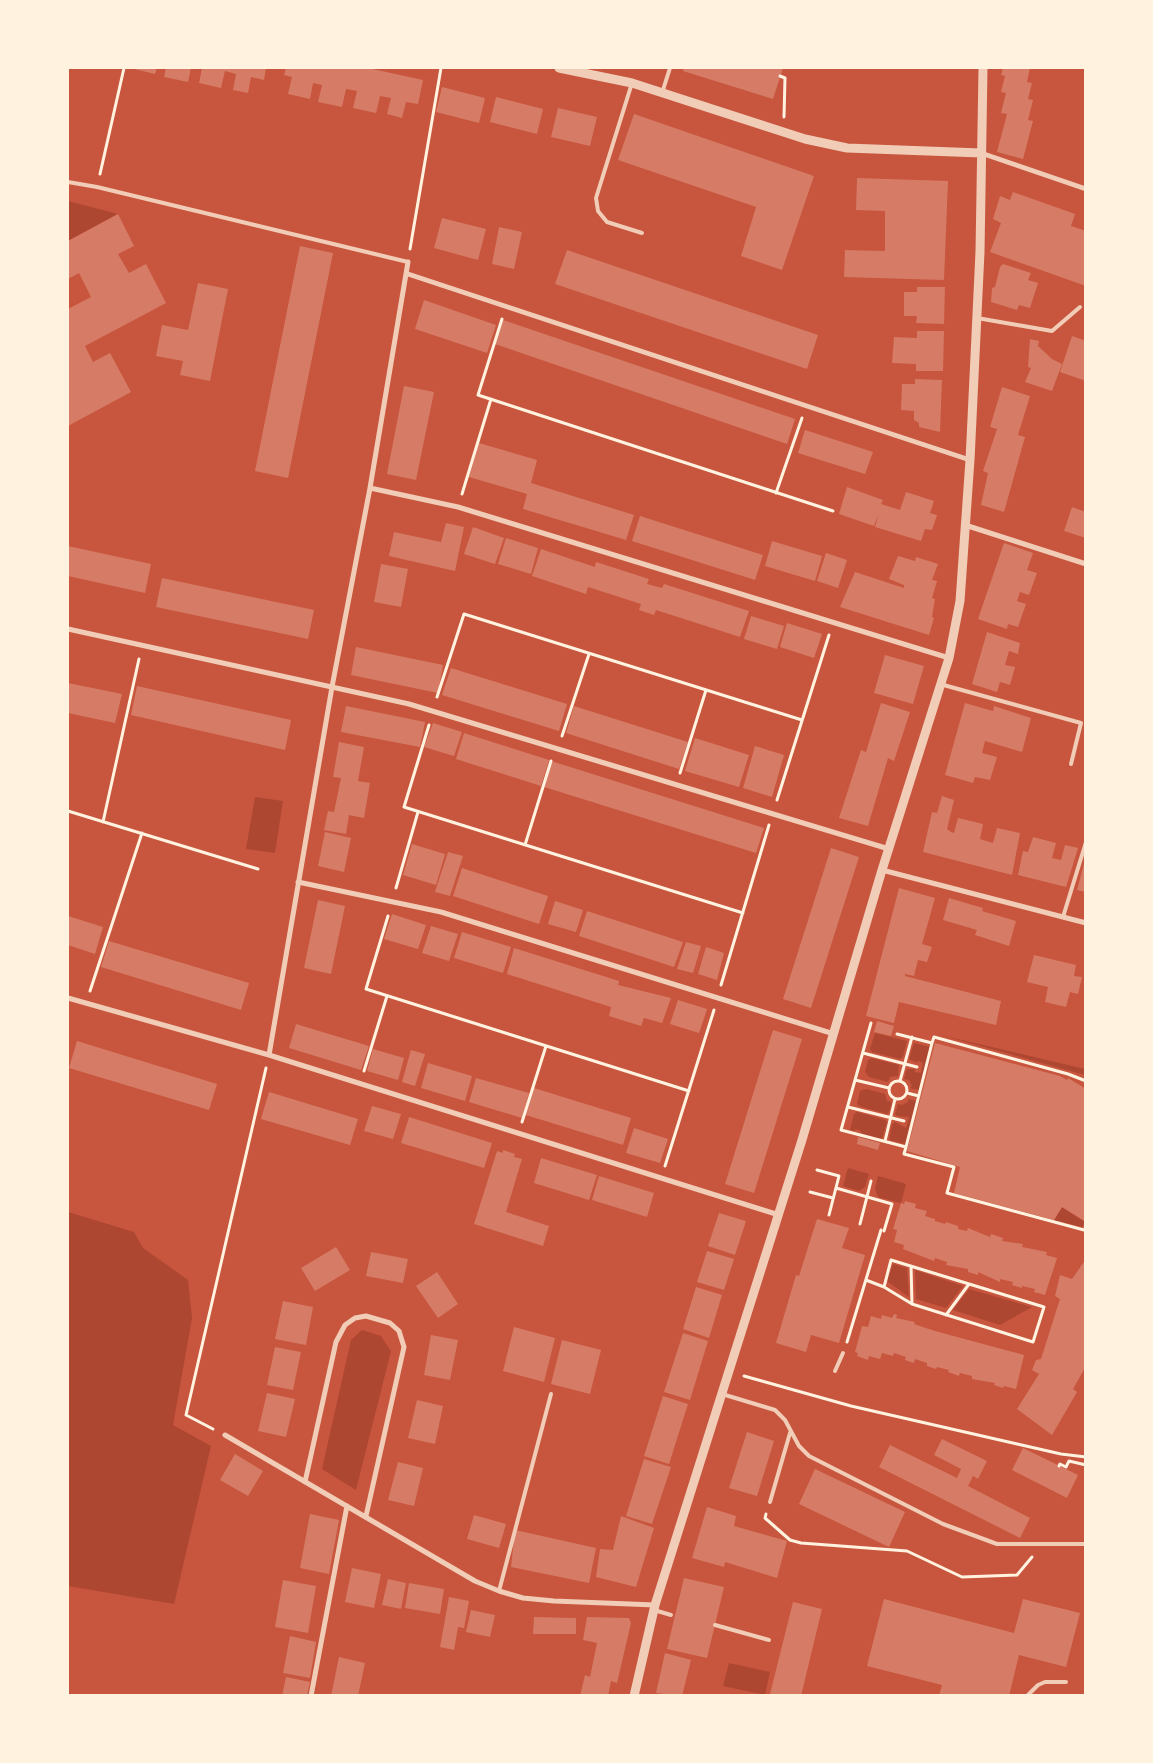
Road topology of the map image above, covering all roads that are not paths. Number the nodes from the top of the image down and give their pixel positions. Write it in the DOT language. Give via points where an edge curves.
graph roads {
  1 [pos="559,68"];
  2 [pos="670,68"];
  3 [pos="983,68"];
  4 [pos="632,83"];
  5 [pos="662,93"];
  6 [pos="981,153"];
  7 [pos="68,182"];
  8 [pos="1086,189"];
  9 [pos="642,233"];
  10 [pos="408,262"];
  11 [pos="408,274"];
  12 [pos="1080,307"];
  13 [pos="977,318"];
  14 [pos="970,460"];
  15 [pos="370,488"];
  16 [pos="965,526"];
  17 [pos="1086,564"];
  18 [pos="68,629"];
  19 [pos="949,658"];
  20 [pos="940,684"];
  21 [pos="332,687"];
  22 [pos="1071,764"];
  23 [pos="1086,842"];
  24 [pos="889,849"];
  25 [pos="882,870"];
  26 [pos="298,882"];
  27 [pos="1064,917"];
  28 [pos="1086,923"];
  29 [pos="68,998"];
  30 [pos="834,1034"];
  31 [pos="269,1055"];
  32 [pos="778,1215"];
  33 [pos="843,1353"];
  34 [pos="835,1371"];
  35 [pos="551,1394"];
  36 [pos="722,1394"];
  37 [pos="790,1433"];
  38 [pos="225,1435"];
  39 [pos="305,1482"];
  40 [pos="770,1502"];
  41 [pos="347,1506"];
  42 [pos="366,1516"];
  43 [pos="1086,1544"];
  44 [pos="499,1592"];
  45 [pos="654,1608"];
  46 [pos="670,1615"];
  47 [pos="715,1625"];
  48 [pos="769,1640"];
  49 [pos="1066,1682"];
  50 [pos="311,1696"];
  51 [pos="634,1696"];
  52 [pos="1027,1696"];
  1 -- 4 [label="street"];
  2 -- 5 [label="lane"];
  3 -- 6 [label="street"];
  4 -- 5 [label="street"];
  4 -- 9 [label="lane" via="596,198 598,211 608,222"];
  5 -- 6 [label="street" via="783,132 847,148"];
  6 -- 8 [label="street"];
  6 -- 13 [label="street"];
  7 -- 10 [label="lane"];
  10 -- 11 [label="street"];
  11 -- 14 [label="street"];
  11 -- 15 [label="street"];
  12 -- 13 [label="lane" via="1052,331"];
  13 -- 14 [label="street"];
  14 -- 16 [label="street"];
  15 -- 19 [label="street" via="458,507"];
  15 -- 21 [label="street"];
  16 -- 17 [label="street"];
  16 -- 19 [label="street" via="960,601"];
  18 -- 21 [label="street"];
  19 -- 20 [label="street"];
  20 -- 22 [label="lane" via="1081,723"];
  20 -- 24 [label="street"];
  21 -- 24 [label="street" via="433,710"];
  21 -- 26 [label="street"];
  23 -- 27 [label="lane"];
  24 -- 25 [label="street"];
  25 -- 27 [label="street"];
  25 -- 30 [label="street"];
  26 -- 30 [label="street" via="441,912"];
  26 -- 31 [label="street"];
  27 -- 28 [label="street"];
  29 -- 31 [label="street"];
  30 -- 32 [label="street"];
  31 -- 32 [label="street"];
  32 -- 36 [label="street"];
  33 -- 34 [label="lane"];
  35 -- 44 [label="lane"];
  36 -- 37 [label="lane" via="776,1410"];
  36 -- 45 [label="street"];
  37 -- 40 [label="lane"];
  37 -- 43 [label="lane" via="809,1456 961,1530 997,1544"];
  38 -- 39 [label="street"];
  39 -- 41 [label="street"];
  39 -- 42 [label="street" via="336,1342 345,1326 355,1318 366,1316 390,1323 400,1331 404,1347"];
  41 -- 42 [label="street"];
  41 -- 50 [label="street"];
  42 -- 44 [label="street"];
  44 -- 45 [label="street" via="523,1598"];
  45 -- 46 [label="lane"];
  45 -- 51 [label="street"];
  47 -- 48 [label="lane"];
  49 -- 52 [label="lane" via="1045,1682"];
}
